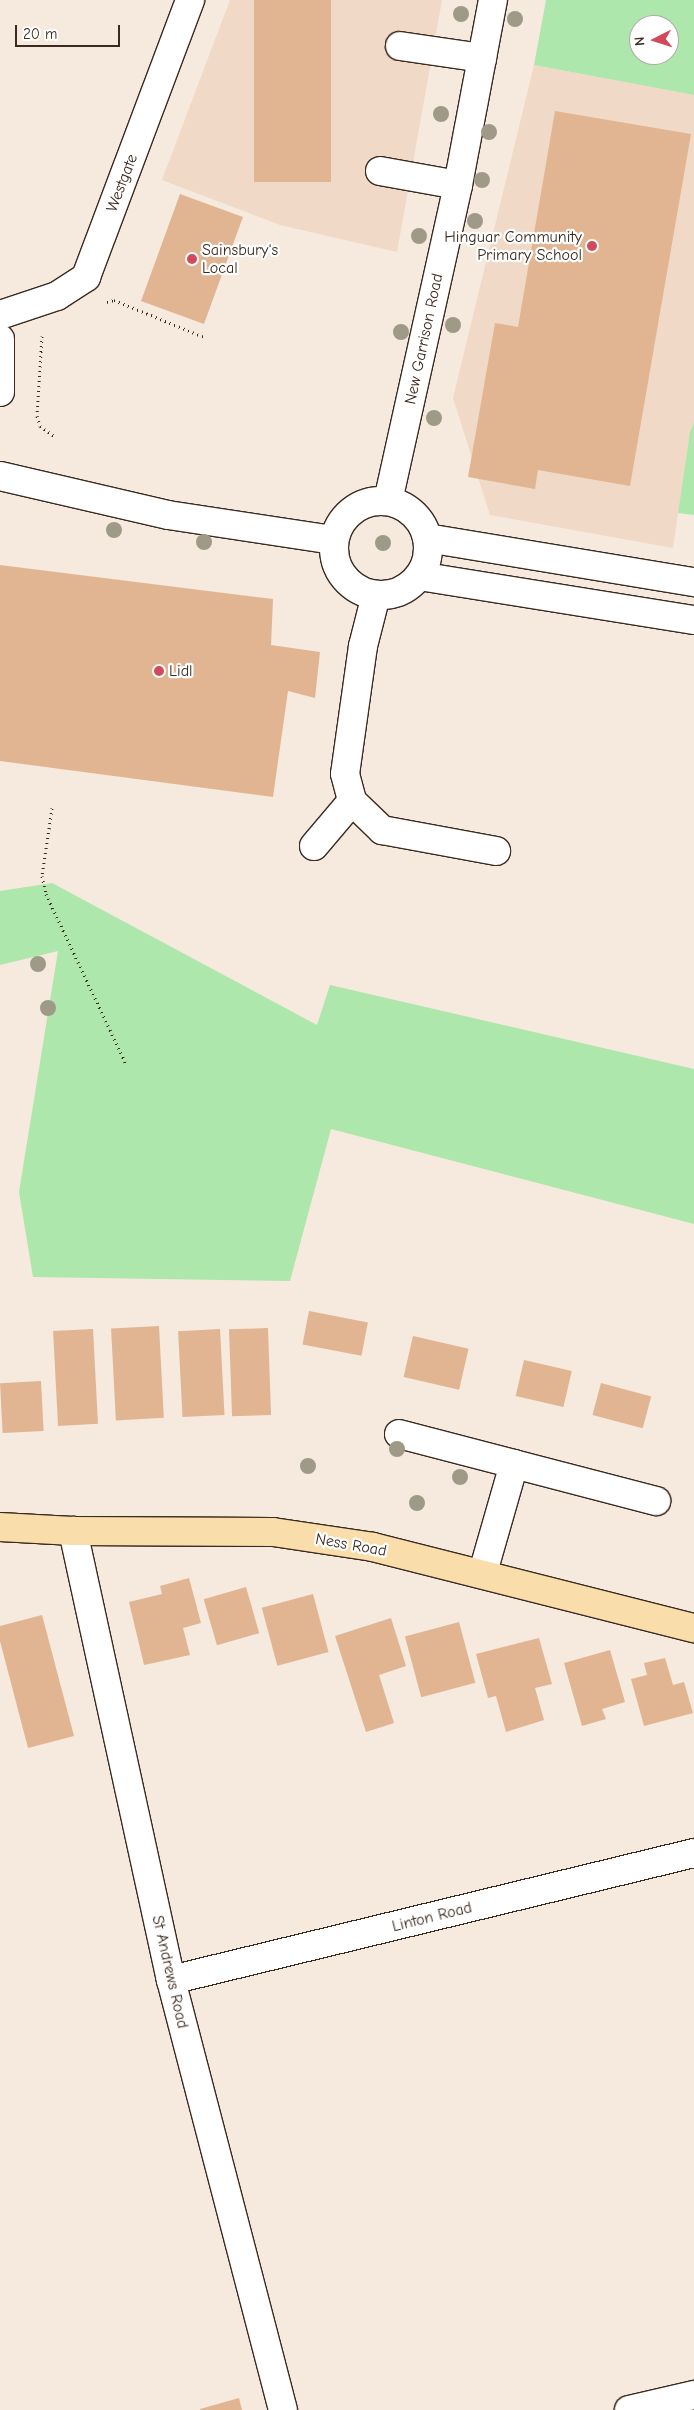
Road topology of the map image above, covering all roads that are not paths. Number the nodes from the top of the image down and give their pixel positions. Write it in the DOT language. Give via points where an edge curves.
graph roads {
  1 [pos="190,0"];
  2 [pos="493,0"];
  3 [pos="400,46"];
  4 [pos="482,58"];
  5 [pos="380,171"];
  6 [pos="458,184"];
  7 [pos="0,315"];
  8 [pos="0,339"];
  9 [pos="0,392"];
  10 [pos="0,476"];
  11 [pos="388,501"];
  12 [pos="427,538"];
  13 [pos="333,540"];
  14 [pos="419,576"];
  15 [pos="694,582"];
  16 [pos="376,595"];
  17 [pos="694,620"];
  18 [pos="352,802"];
  19 [pos="314,846"];
  20 [pos="496,851"];
  21 [pos="398,1434"];
  22 [pos="514,1464"];
  23 [pos="656,1501"];
  24 [pos="0,1526"];
  25 [pos="73,1531"];
  26 [pos="483,1572"];
  27 [pos="694,1628"];
  28 [pos="694,1853"];
  29 [pos="171,1980"];
  30 [pos="694,2395"];
  31 [pos="283,2410"];
  32 [pos="629,2410"];
  1 -- 7 [label="street, Westgate" via="86,277 57,296"];
  2 -- 4 [label="street, New Garrison Road"];
  3 -- 4 [label="street"];
  4 -- 6 [label="street, New Garrison Road"];
  5 -- 6 [label="street"];
  6 -- 11 [label="street, New Garrison Road"];
  8 -- 9 [label="street"];
  10 -- 13 [label="street" via="168,515"];
  11 -- 12 [label="street" via="417,517"];
  11 -- 13 [label="street" via="360,505 346,516"];
  12 -- 14 [label="street" via="426,559"];
  12 -- 15 [label="street"];
  13 -- 16 [label="street" via="342,575 358,589"];
  14 -- 16 [label="street" via="399,591"];
  14 -- 17 [label="street"];
  16 -- 18 [label="street" via="363,646 345,774"];
  18 -- 19 [label="street"];
  18 -- 20 [label="street" via="382,830"];
  21 -- 22 [label="street"];
  22 -- 23 [label="street"];
  22 -- 26 [label="street"];
  24 -- 25 [label="main road, Ness Road"];
  25 -- 26 [label="main road, Ness Road" via="273,1532 372,1547"];
  25 -- 29 [label="street, St Andrews Road"];
  26 -- 27 [label="main road, Ness Road"];
  28 -- 29 [label="street, Linton Road"];
  29 -- 31 [label="street, St Andrews Road"];
  30 -- 32 [label="street"];
}
